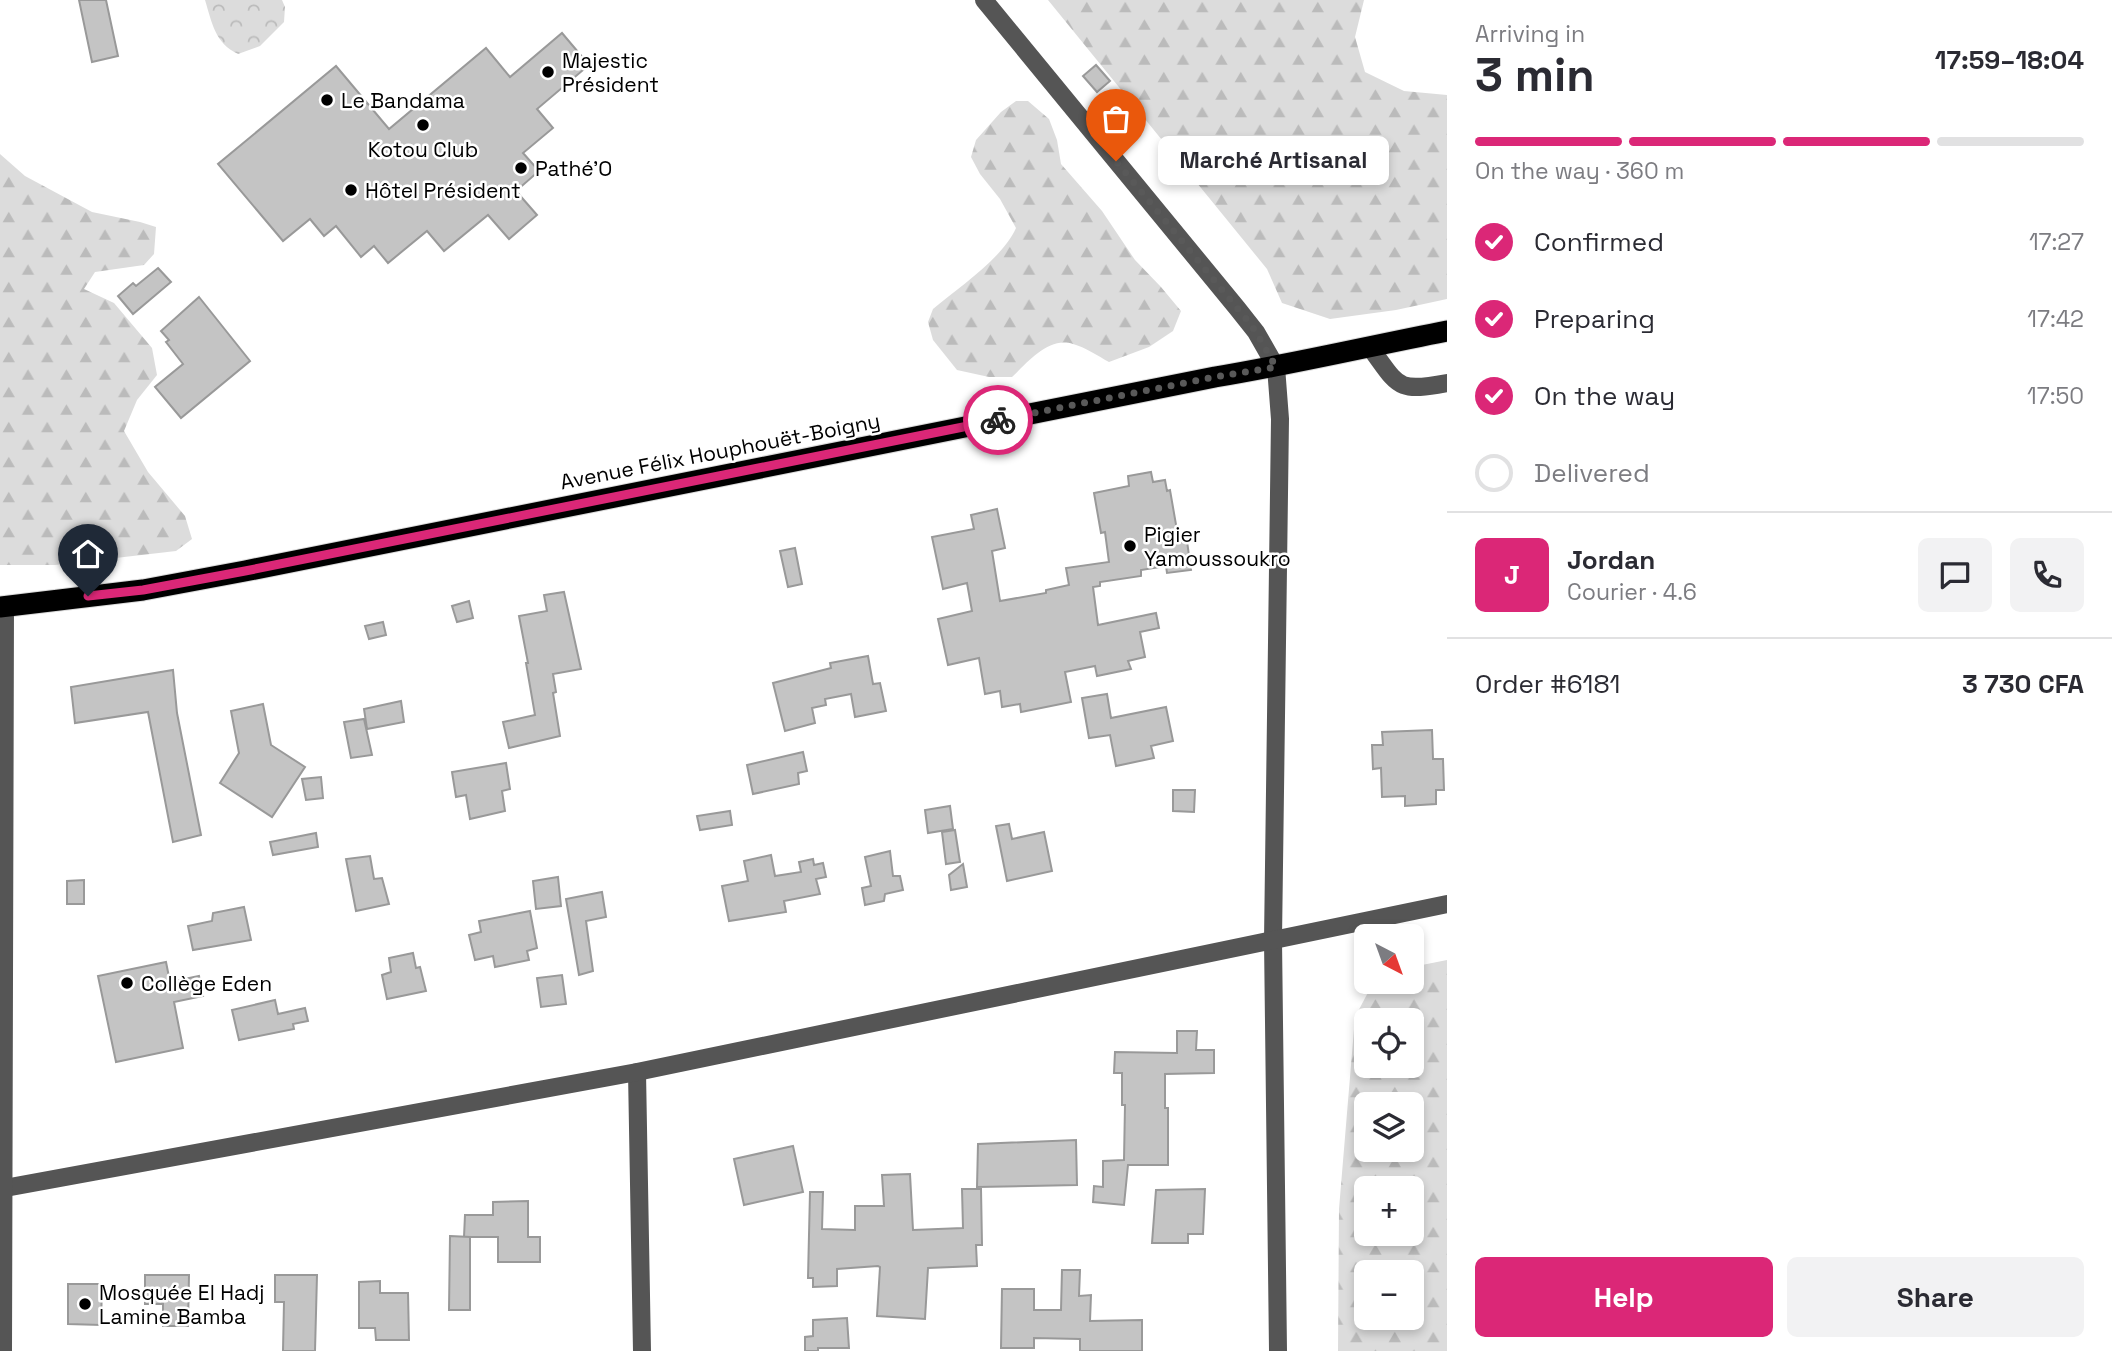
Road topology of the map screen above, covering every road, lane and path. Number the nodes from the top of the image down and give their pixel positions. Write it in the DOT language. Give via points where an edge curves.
graph roads {
  1 [pos="984,0"];
  2 [pos="1447,331"];
  3 [pos="1369,346"];
  4 [pos="1276,367"];
  5 [pos="1447,383"];
  6 [pos="3,607"];
  7 [pos="1447,904"];
  8 [pos="1273,940"];
  9 [pos="637,1072"];
  10 [pos="3,1189"];
  11 [pos="4,1351"];
  12 [pos="642,1351"];
  13 [pos="1278,1351"];
  1 -- 4 [label="street" via="1237,308"];
  2 -- 3 [label="highway, Avenue Félix Houphouët-Boigny"];
  3 -- 4 [label="highway, Avenue Félix Houphouët-Boigny"];
  3 -- 5 [label="street" via="1397,384 1416,389"];
  4 -- 6 [label="highway, Avenue Félix Houphouët-Boigny" via="143,590"];
  4 -- 8 [label="street" via="1280,419"];
  6 -- 10 [label="street"];
  7 -- 8 [label="street"];
  8 -- 9 [label="street"];
  8 -- 13 [label="street"];
  9 -- 10 [label="street"];
  9 -- 12 [label="street"];
  10 -- 11 [label="street"];
}
